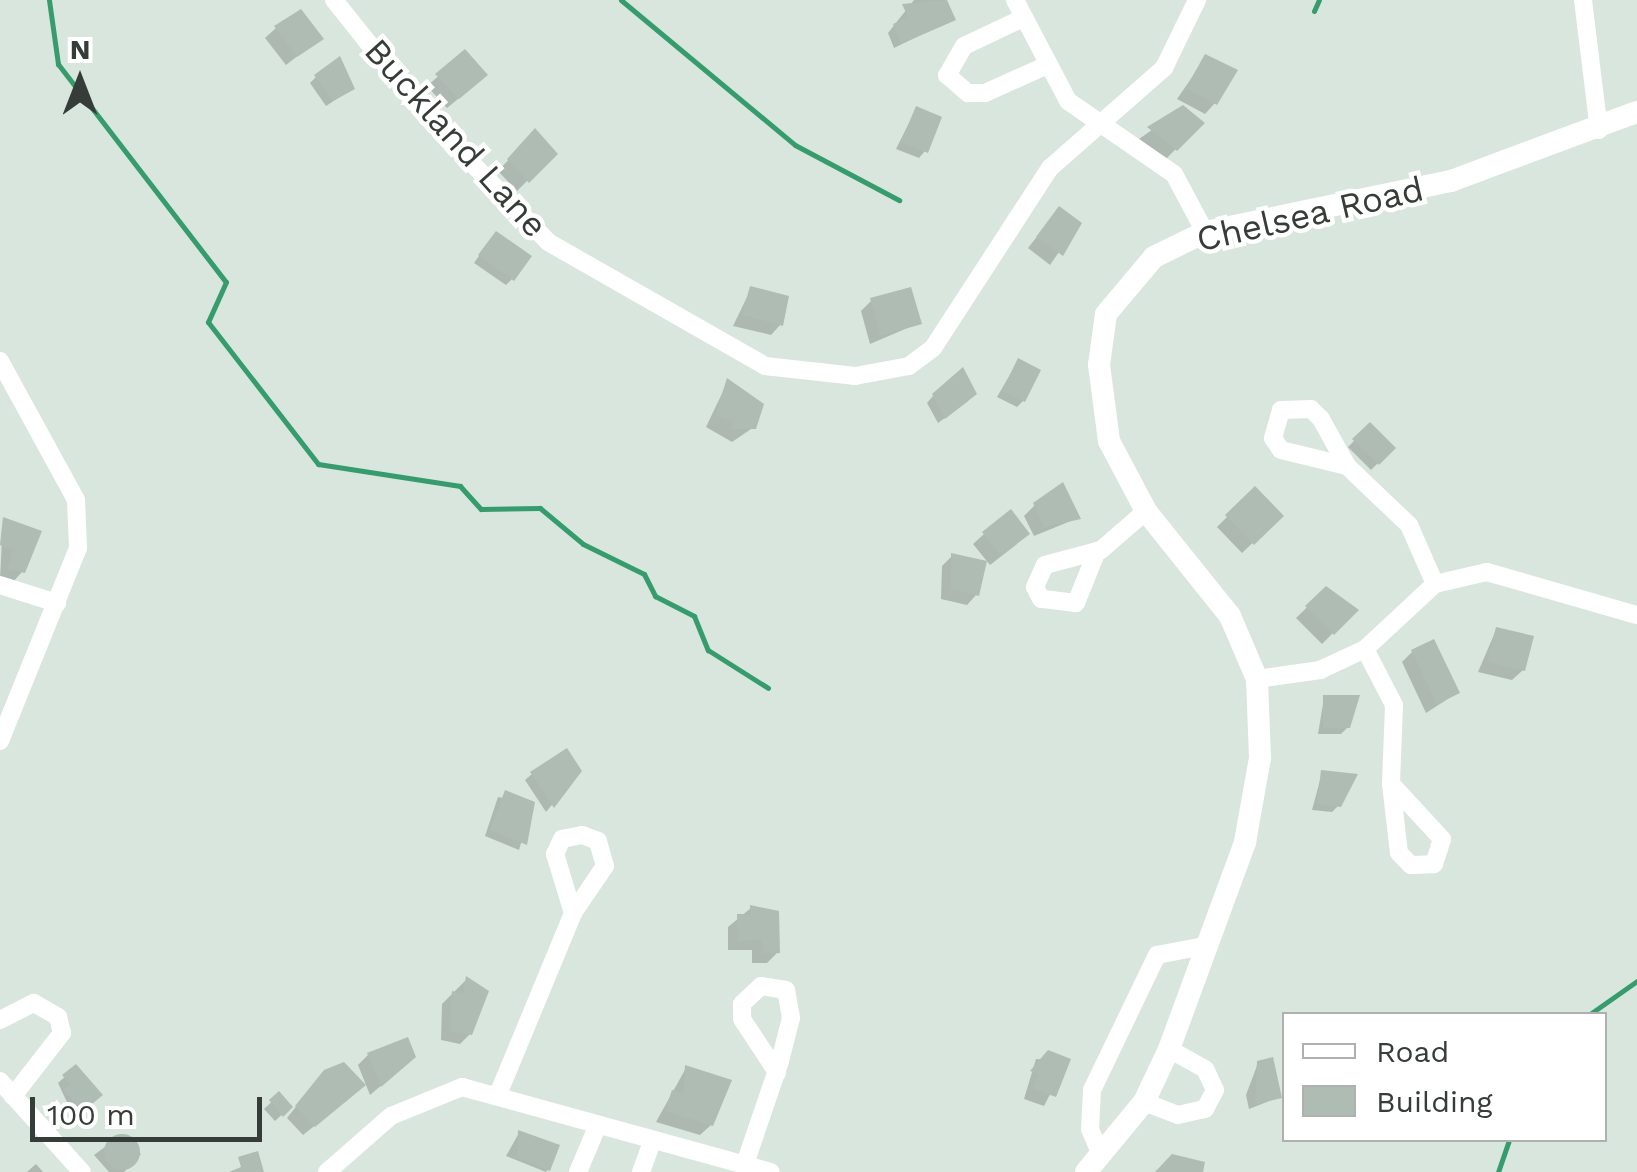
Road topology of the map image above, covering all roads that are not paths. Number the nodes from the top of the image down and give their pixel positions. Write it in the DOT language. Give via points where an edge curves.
graph roads {
  1 [pos="334,0"];
  2 [pos="1015,0"];
  3 [pos="1196,0"];
  4 [pos="1583,0"];
  5 [pos="1024,18"];
  6 [pos="1045,66"];
  7 [pos="1637,112"];
  8 [pos="1100,128"];
  9 [pos="1599,130"];
  10 [pos="1204,232"];
  11 [pos="0,361"];
  12 [pos="1347,466"];
  13 [pos="1146,511"];
  14 [pos="1097,551"];
  15 [pos="1436,584"];
  16 [pos="0,585"];
  17 [pos="57,603"];
  18 [pos="1637,615"];
  19 [pos="1365,648"];
  20 [pos="1257,679"];
  21 [pos="0,741"];
  22 [pos="1391,784"];
  23 [pos="573,913"];
  24 [pos="1209,944"];
  25 [pos="0,1020"];
  26 [pos="1170,1049"];
  27 [pos="777,1072"];
  28 [pos="0,1081"];
  29 [pos="499,1092"];
  30 [pos="14,1096"];
  31 [pos="1144,1102"];
  32 [pos="597,1127"];
  33 [pos="651,1145"];
  34 [pos="746,1164"];
  35 [pos="1094,1164"];
  36 [pos="82,1172"];
  37 [pos="327,1172"];
  38 [pos="578,1172"];
  39 [pos="641,1172"];
  40 [pos="771,1172"];
  1 -- 8 [label="street, Buckland Lane" via="429,120 548,242 716,342 809,374 885,373 933,348 1050,168"];
  2 -- 5 [label="street"];
  3 -- 8 [label="street, Buckland Lane" via="1164,68"];
  4 -- 9 [label="street"];
  5 -- 6 [label="street"];
  5 -- 6 [label="street" via="964,46 947,75 968,93 985,93"];
  6 -- 8 [label="street"];
  7 -- 9 [label="street, Chelsea Road"];
  8 -- 10 [label="street" via="1174,174"];
  9 -- 10 [label="street, Chelsea Road" via="1451,181"];
  10 -- 13 [label="street, Chelsea Road" via="1154,257 1106,314 1099,365 1109,441"];
  11 -- 17 [label="street" via="76,500 78,548"];
  12 -- 15 [label="street" via="1409,525"];
  13 -- 14 [label="street"];
  13 -- 20 [label="street, Chelsea Road" via="1230,616"];
  15 -- 18 [label="street" via="1487,572 1526,578"];
  15 -- 19 [label="street"];
  16 -- 17 [label="street"];
  17 -- 21 [label="street"];
  19 -- 20 [label="street" via="1320,670"];
  19 -- 22 [label="street" via="1394,705"];
  20 -- 24 [label="street, Chelsea Road" via="1260,758 1245,842"];
  23 -- 29 [label="street"];
  24 -- 26 [label="street, Chelsea Road"];
  24 -- 35 [label="street" via="1157,955 1092,1090"];
  25 -- 30 [label="street" via="34,1003 58,1016 62,1033"];
  26 -- 31 [label="street, Chelsea Road"];
  26 -- 31 [label="street" via="1205,1069 1215,1090 1204,1108 1178,1115"];
  27 -- 34 [label="street"];
  28 -- 30 [label="street"];
  29 -- 32 [label="street"];
  29 -- 37 [label="street" via="462,1087 422,1098"];
  30 -- 36 [label="street"];
  31 -- 35 [label="street, Chelsea Road"];
  32 -- 33 [label="street"];
  32 -- 38 [label="street"];
  33 -- 34 [label="street"];
  33 -- 39 [label="street"];
  34 -- 40 [label="street"];
}
